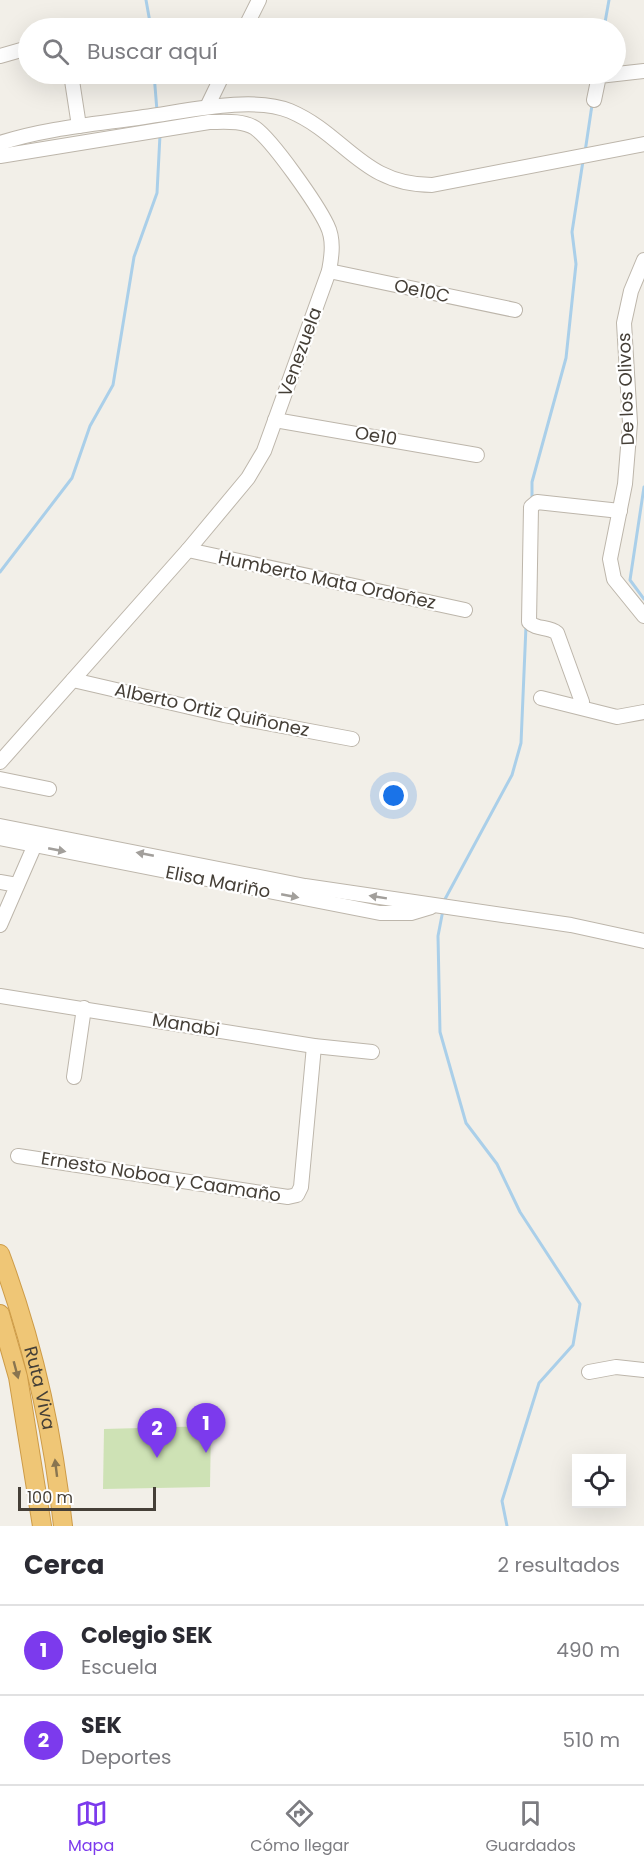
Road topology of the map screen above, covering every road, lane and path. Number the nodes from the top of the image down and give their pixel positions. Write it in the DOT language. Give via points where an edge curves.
graph roads {
  1 [pos="259,0"];
  2 [pos="250,18"];
  3 [pos="18,51"];
  4 [pos="0,56"];
  5 [pos="644,71"];
  6 [pos="626,73"];
  7 [pos="73,84"];
  8 [pos="218,84"];
  9 [pos="597,84"];
  10 [pos="594,100"];
  11 [pos="207,107"];
  12 [pos="79,126"];
  13 [pos="0,143"];
  14 [pos="644,144"];
  15 [pos="0,156"];
  16 [pos="644,260"];
  17 [pos="330,270"];
  18 [pos="515,310"];
  19 [pos="275,420"];
  20 [pos="637,426"];
  21 [pos="477,455"];
  22 [pos="620,511"];
  23 [pos="188,550"];
  24 [pos="465,610"];
  25 [pos="644,616"];
  26 [pos="73,680"];
  27 [pos="541,698"];
  28 [pos="582,702"];
  29 [pos="644,712"];
  30 [pos="352,739"];
  31 [pos="0,762"];
  32 [pos="0,779"];
  33 [pos="49,789"];
  34 [pos="0,826"];
  35 [pos="40,832"];
  36 [pos="0,838"];
  37 [pos="34,846"];
  38 [pos="0,882"];
  39 [pos="16,885"];
  40 [pos="335,898"];
  41 [pos="0,925"];
  42 [pos="644,941"];
  43 [pos="0,996"];
  44 [pos="84,1008"];
  45 [pos="314,1046"];
  46 [pos="372,1052"];
  47 [pos="74,1077"];
  48 [pos="18,1156"];
  49 [pos="0,1254"];
  50 [pos="0,1314"];
  51 [pos="644,1370"];
  52 [pos="589,1372"];
  53 [pos="42,1526"];
  54 [pos="63,1526"];
  1 -- 2 [label="street"];
  3 -- 4 [label="street"];
  5 -- 6 [label="street"];
  7 -- 12 [label="street"];
  8 -- 11 [label="street"];
  9 -- 10 [label="street"];
  11 -- 12 [label="street"];
  11 -- 14 [label="street" via="287,109 385,177 418,185 472,180"];
  12 -- 13 [label="street"];
  15 -- 17 [label="street, Venezuela" via="209,122 240,123 254,128 275,149 328,226 333,250"];
  16 -- 20 [label="street, De los Olivos" via="631,291 624,323"];
  17 -- 18 [label="street, Oe10C"];
  17 -- 19 [label="street, Venezuela"];
  19 -- 21 [label="street, Oe10"];
  19 -- 23 [label="street, Venezuela" via="264,451 248,478"];
  20 -- 22 [label="street, De los Olivos"];
  22 -- 25 [label="street, De los Olivos" via="610,550 611,569 620,588"];
  22 -- 28 [label="street" via="537,502 531,507 529,622 557,633"];
  23 -- 24 [label="street, Humberto Mata Ordoñez"];
  23 -- 26 [label="street, Venezuela"];
  26 -- 30 [label="street, Alberto Ortiz Quiñonez" via="224,715"];
  26 -- 31 [label="street, Venezuela"];
  27 -- 29 [label="street" via="618,717"];
  32 -- 33 [label="street"];
  34 -- 35 [label="street, Elisa Mariño"];
  35 -- 37 [label="street"];
  40 -- 35 [label="street, Elisa Mariño, one-way"];
  36 -- 37 [label="street, Elisa Mariño"];
  37 -- 39 [label="street"];
  37 -- 40 [label="street, Elisa Mariño, one-way"];
  38 -- 39 [label="street"];
  39 -- 41 [label="street"];
  40 -- 42 [label="street, Elisa Mariño" via="436,905 572,924"];
  43 -- 44 [label="street, Manabi"];
  44 -- 45 [label="street, Manabi"];
  44 -- 47 [label="street"];
  45 -- 46 [label="street, Manabi"];
  45 -- 48 [label="street, Ernesto Noboa y Caamaño" via="301,1187 297,1195 288,1197"];
  54 -- 49 [label="highway, Ruta Viva, one-way" via="39,1376"];
  50 -- 53 [label="highway, Ruta Viva, one-way" via="18,1377"];
  51 -- 52 [label="street" via="616,1367"];
}
